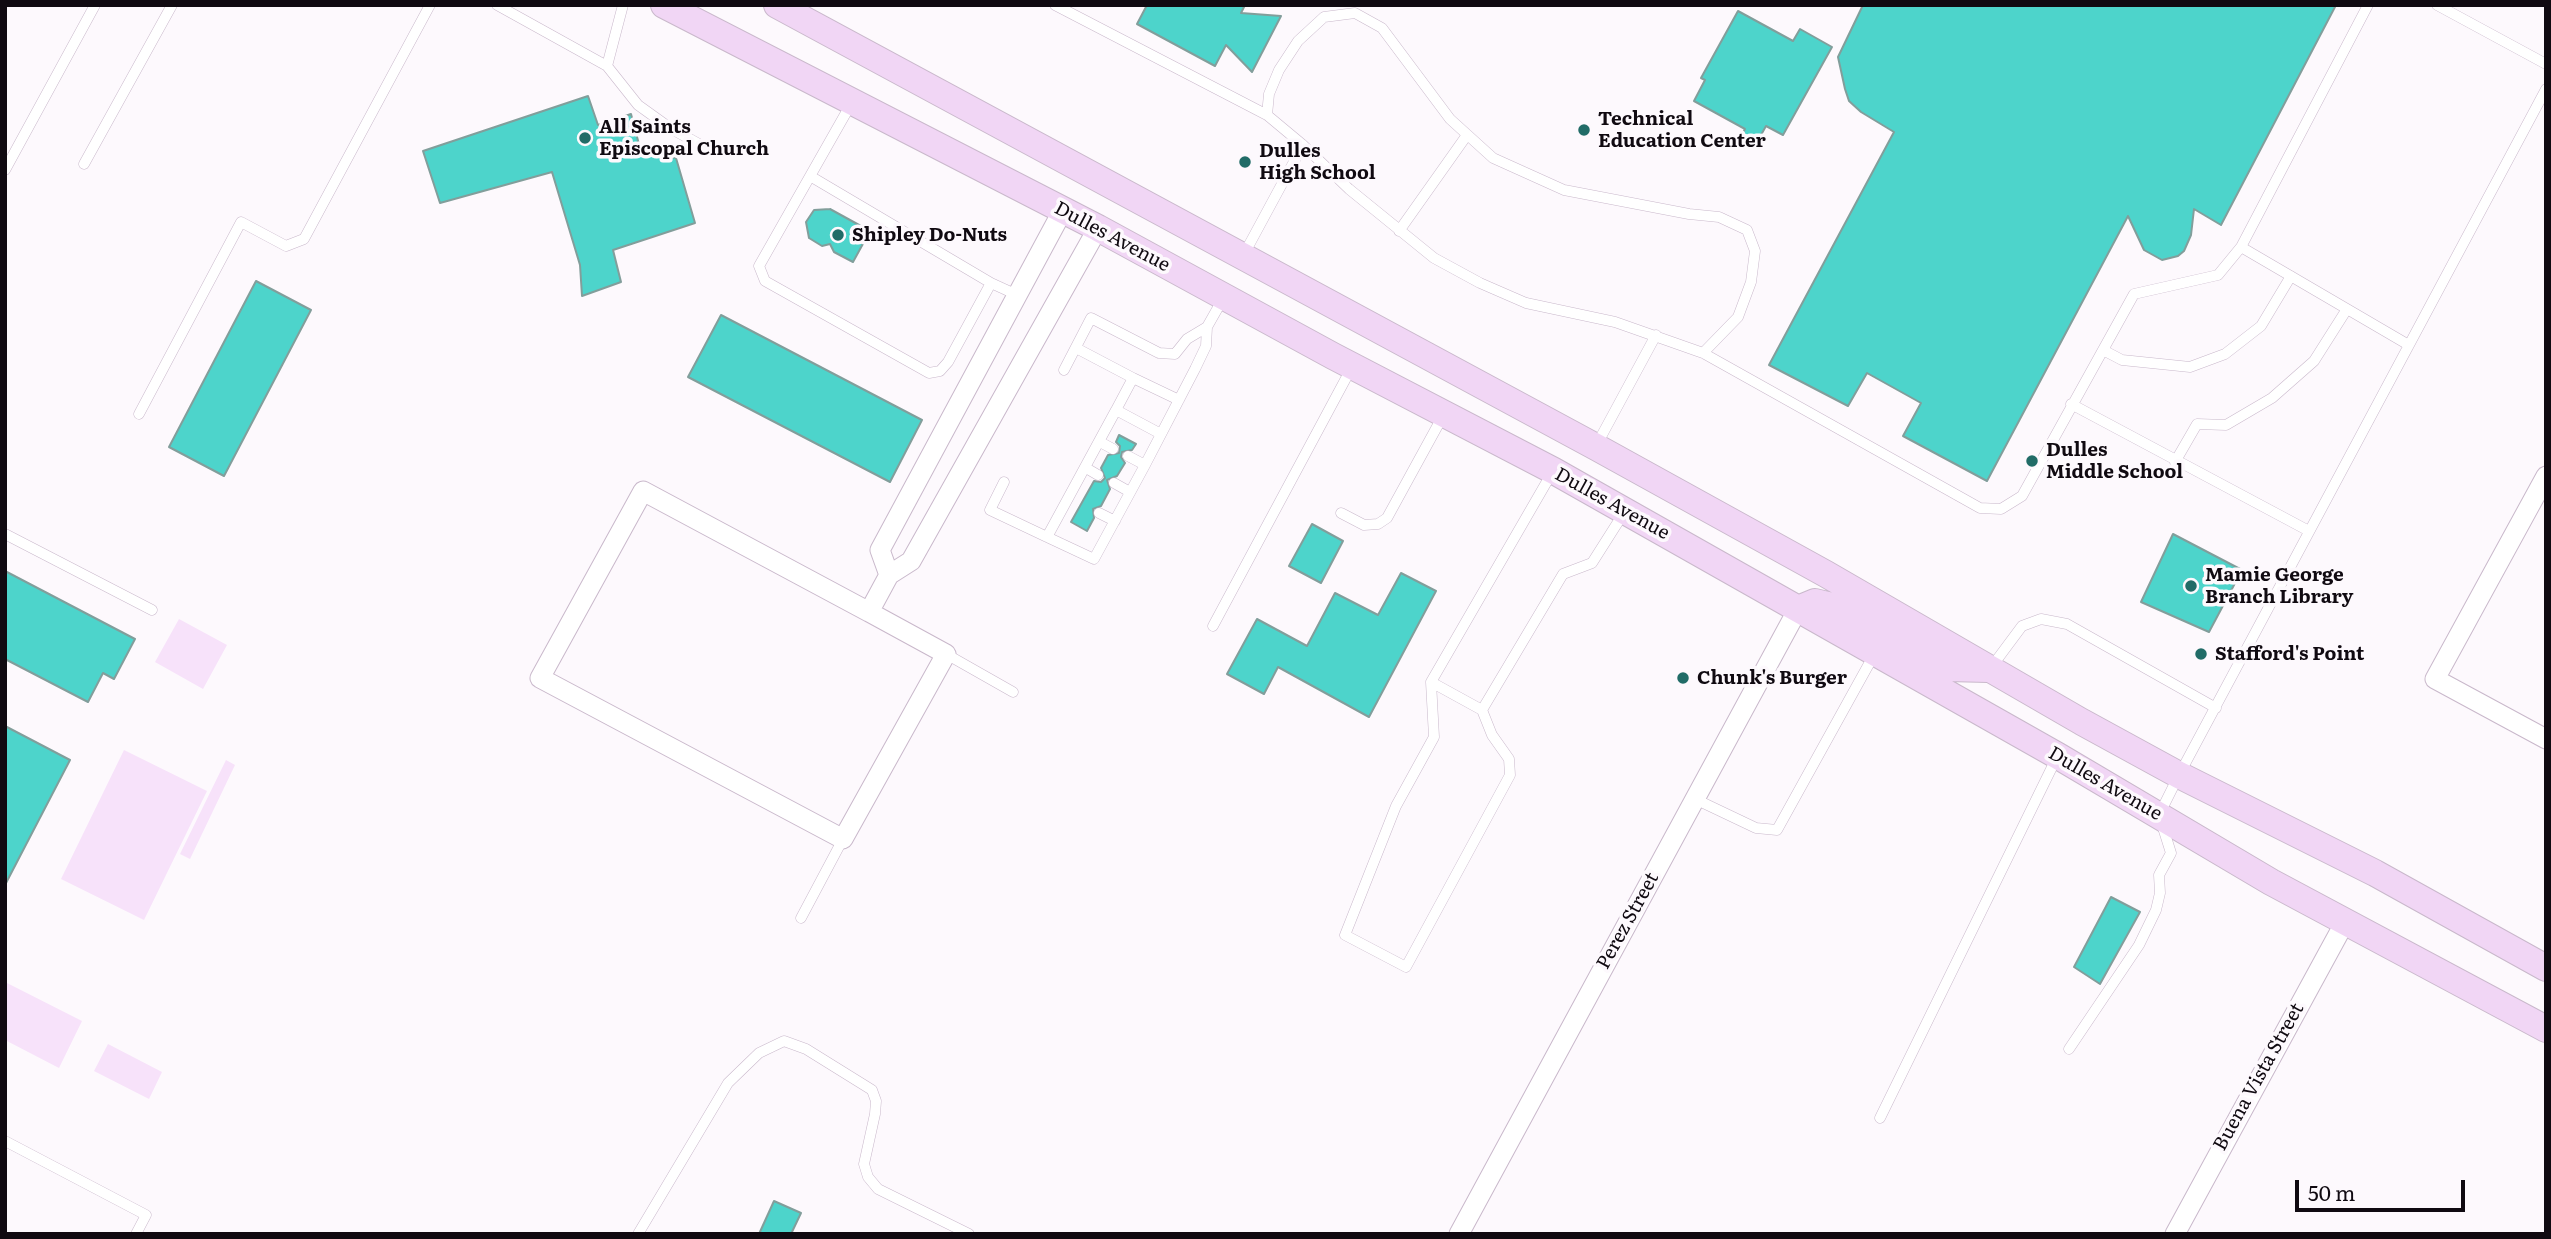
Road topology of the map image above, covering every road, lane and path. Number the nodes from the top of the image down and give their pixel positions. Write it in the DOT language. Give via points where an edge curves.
graph roads {
  1 [pos="95,5"];
  2 [pos="173,5"];
  3 [pos="430,5"];
  4 [pos="497,5"];
  5 [pos="623,5"];
  6 [pos="664,5"];
  7 [pos="777,5"];
  8 [pos="1055,5"];
  9 [pos="2368,5"];
  10 [pos="2437,5"];
  11 [pos="2546,64"];
  12 [pos="607,66"];
  13 [pos="2546,89"];
  14 [pos="851,103"];
  15 [pos="1267,115"];
  16 [pos="1467,135"];
  17 [pos="1303,145"];
  18 [pos="708,149"];
  19 [pos="84,164"];
  20 [pos="5,170"];
  21 [pos="810,176"];
  22 [pos="1063,210"];
  23 [pos="1098,228"];
  24 [pos="1399,231"];
  25 [pos="2241,247"];
  26 [pos="1243,257"];
  27 [pos="2291,276"];
  28 [pos="991,283"];
  29 [pos="1015,295"];
  30 [pos="1224,297"];
  31 [pos="2347,309"];
  32 [pos="1207,327"];
  33 [pos="1656,335"];
  34 [pos="2407,344"];
  35 [pos="1076,348"];
  36 [pos="2103,350"];
  37 [pos="1703,353"];
  38 [pos="1353,366"];
  39 [pos="1064,370"];
  40 [pos="1133,379"];
  41 [pos="1179,400"];
  42 [pos="2071,404"];
  43 [pos="1116,411"];
  44 [pos="139,414"];
  45 [pos="1444,414"];
  46 [pos="1161,434"];
  47 [pos="1100,442"];
  48 [pos="1596,447"];
  49 [pos="1113,449"];
  50 [pos="1128,456"];
  51 [pos="2175,462"];
  52 [pos="1145,465"];
  53 [pos="1086,468"];
  54 [pos="1554,471"];
  55 [pos="1098,475"];
  56 [pos="2546,476"];
  57 [pos="1004,482"];
  58 [pos="1114,483"];
  59 [pos="1130,492"];
  60 [pos="1069,499"];
  61 [pos="1081,504"];
  62 [pos="1625,510"];
  63 [pos="1099,513"];
  64 [pos="1341,513"];
  65 [pos="1115,521"];
  66 [pos="2309,531"];
  67 [pos="5,534"];
  68 [pos="1047,537"];
  69 [pos="889,575"];
  70 [pos="1798,609"];
  71 [pos="152,610"];
  72 [pos="869,612"];
  73 [pos="1213,626"];
  74 [pos="1875,653"];
  75 [pos="946,654"];
  76 [pos="1990,669"];
  77 [pos="1431,682"];
  78 [pos="1013,692"];
  79 [pos="2216,708"];
  80 [pos="1482,710"];
  81 [pos="2546,739"];
  82 [pos="2057,756"];
  83 [pos="2179,775"];
  84 [pos="1695,799"];
  85 [pos="2159,815"];
  86 [pos="843,839"];
  87 [pos="801,918"];
  88 [pos="2345,922"];
  89 [pos="2546,968"];
  90 [pos="2546,1029"];
  91 [pos="2068,1049"];
  92 [pos="1880,1118"];
  93 [pos="5,1140"];
  94 [pos="136,1234"];
  95 [pos="638,1234"];
  96 [pos="969,1234"];
  97 [pos="1458,1234"];
  98 [pos="2175,1234"];
  1 -- 20 [label="lane"];
  2 -- 19 [label="lane"];
  3 -- 44 [label="lane" via="304,239 286,246 241,222"];
  4 -- 12 [label="lane"];
  5 -- 12 [label="lane"];
  6 -- 14 [label="main road, Dulles Avenue"];
  7 -- 26 [label="main road"];
  8 -- 15 [label="lane"];
  9 -- 25 [label="lane"];
  10 -- 11 [label="lane"];
  12 -- 18 [label="lane" via="638,105"];
  13 -- 34 [label="lane"];
  14 -- 21 [label="lane"];
  14 -- 22 [label="main road, Dulles Avenue"];
  15 -- 16 [label="lane" via="1279,70 1298,41 1324,17 1355,13 1382,28"];
  15 -- 17 [label="lane"];
  16 -- 24 [label="lane"];
  16 -- 37 [label="lane" via="1493,158 1564,190 1719,217 1747,230 1755,251 1751,282 1738,317"];
  17 -- 24 [label="lane"];
  17 -- 26 [label="lane"];
  21 -- 28 [label="lane"];
  21 -- 28 [label="lane" via="759,266 765,281 929,373 940,371 948,362"];
  22 -- 23 [label="main road, Dulles Avenue"];
  22 -- 29 [label="street"];
  23 -- 30 [label="main road, Dulles Avenue"];
  23 -- 69 [label="street" via="911,561"];
  24 -- 33 [label="lane" via="1434,258 1526,303"];
  25 -- 27 [label="lane"];
  25 -- 36 [label="lane" via="2218,275 2134,294"];
  26 -- 48 [label="main road"];
  27 -- 31 [label="lane"];
  27 -- 36 [label="lane" via="2261,326 2225,355 2190,367 2122,360"];
  28 -- 29 [label="lane"];
  29 -- 69 [label="street" via="880,550"];
  30 -- 32 [label="lane"];
  30 -- 38 [label="main road, Dulles Avenue"];
  31 -- 34 [label="lane"];
  31 -- 51 [label="lane" via="2314,361 2272,398 2226,425 2197,424"];
  32 -- 35 [label="lane" via="1187,339 1175,354 1159,352 1091,318"];
  32 -- 41 [label="lane" via="1206,346"];
  33 -- 37 [label="lane"];
  33 -- 48 [label="lane"];
  34 -- 66 [label="lane"];
  35 -- 39 [label="lane"];
  35 -- 40 [label="lane"];
  36 -- 42 [label="lane"];
  37 -- 42 [label="lane" via="1980,508 2001,509 2022,496"];
  38 -- 45 [label="main road, Dulles Avenue"];
  38 -- 73 [label="lane"];
  40 -- 41 [label="lane"];
  40 -- 43 [label="lane"];
  41 -- 46 [label="lane"];
  42 -- 51 [label="lane"];
  43 -- 46 [label="lane"];
  43 -- 47 [label="lane"];
  45 -- 54 [label="main road, Dulles Avenue"];
  45 -- 64 [label="lane" via="1387,518 1364,525"];
  46 -- 52 [label="lane"];
  47 -- 49 [label="lane"];
  47 -- 53 [label="lane"];
  48 -- 76 [label="main road"];
  50 -- 52 [label="lane"];
  51 -- 66 [label="lane"];
  52 -- 59 [label="lane"];
  53 -- 55 [label="lane"];
  53 -- 60 [label="lane"];
  54 -- 62 [label="main road, Dulles Avenue"];
  54 -- 77 [label="lane"];
  56 -- 81 [label="street" via="2435,679"];
  57 -- 68 [label="lane" via="990,510"];
  58 -- 59 [label="lane"];
  59 -- 65 [label="lane"];
  60 -- 61 [label="lane"];
  60 -- 68 [label="lane"];
  62 -- 70 [label="main road, Dulles Avenue"];
  62 -- 80 [label="lane" via="1592,563 1563,574"];
  63 -- 65 [label="lane"];
  65 -- 68 [label="lane" via="1094,559"];
  66 -- 79 [label="lane"];
  67 -- 71 [label="lane"];
  69 -- 72 [label="street"];
  70 -- 74 [label="main road, Dulles Avenue"];
  70 -- 76 [label="main road" via="1815,602 1840,608 1948,668"];
  70 -- 84 [label="street, Perez Street"];
  72 -- 75 [label="street"];
  72 -- 86 [label="street" via="643,491 540,678"];
  74 -- 82 [label="main road, Dulles Avenue"];
  74 -- 84 [label="lane" via="1777,830 1756,828"];
  75 -- 78 [label="lane"];
  75 -- 86 [label="street"];
  76 -- 79 [label="lane" via="2022,626 2041,619 2067,624"];
  76 -- 83 [label="main road"];
  77 -- 80 [label="lane"];
  77 -- 80 [label="lane" via="1434,737 1396,806 1345,935 1406,967 1510,775 1509,759"];
  79 -- 83 [label="lane"];
  82 -- 85 [label="main road, Dulles Avenue"];
  82 -- 92 [label="lane"];
  83 -- 85 [label="lane"];
  83 -- 89 [label="main road" via="2375,873"];
  84 -- 97 [label="street, Perez Street"];
  85 -- 88 [label="main road, Dulles Avenue"];
  85 -- 91 [label="lane" via="2171,853 2159,875 2156,910 2139,945"];
  86 -- 87 [label="lane"];
  88 -- 90 [label="main road, Dulles Avenue"];
  88 -- 98 [label="street, Buena Vista Street"];
  93 -- 94 [label="lane" via="145,1215"];
  95 -- 96 [label="lane" via="728,1083 759,1053 784,1041 806,1049 872,1090 875,1114 864,1164 878,1189"];
}
